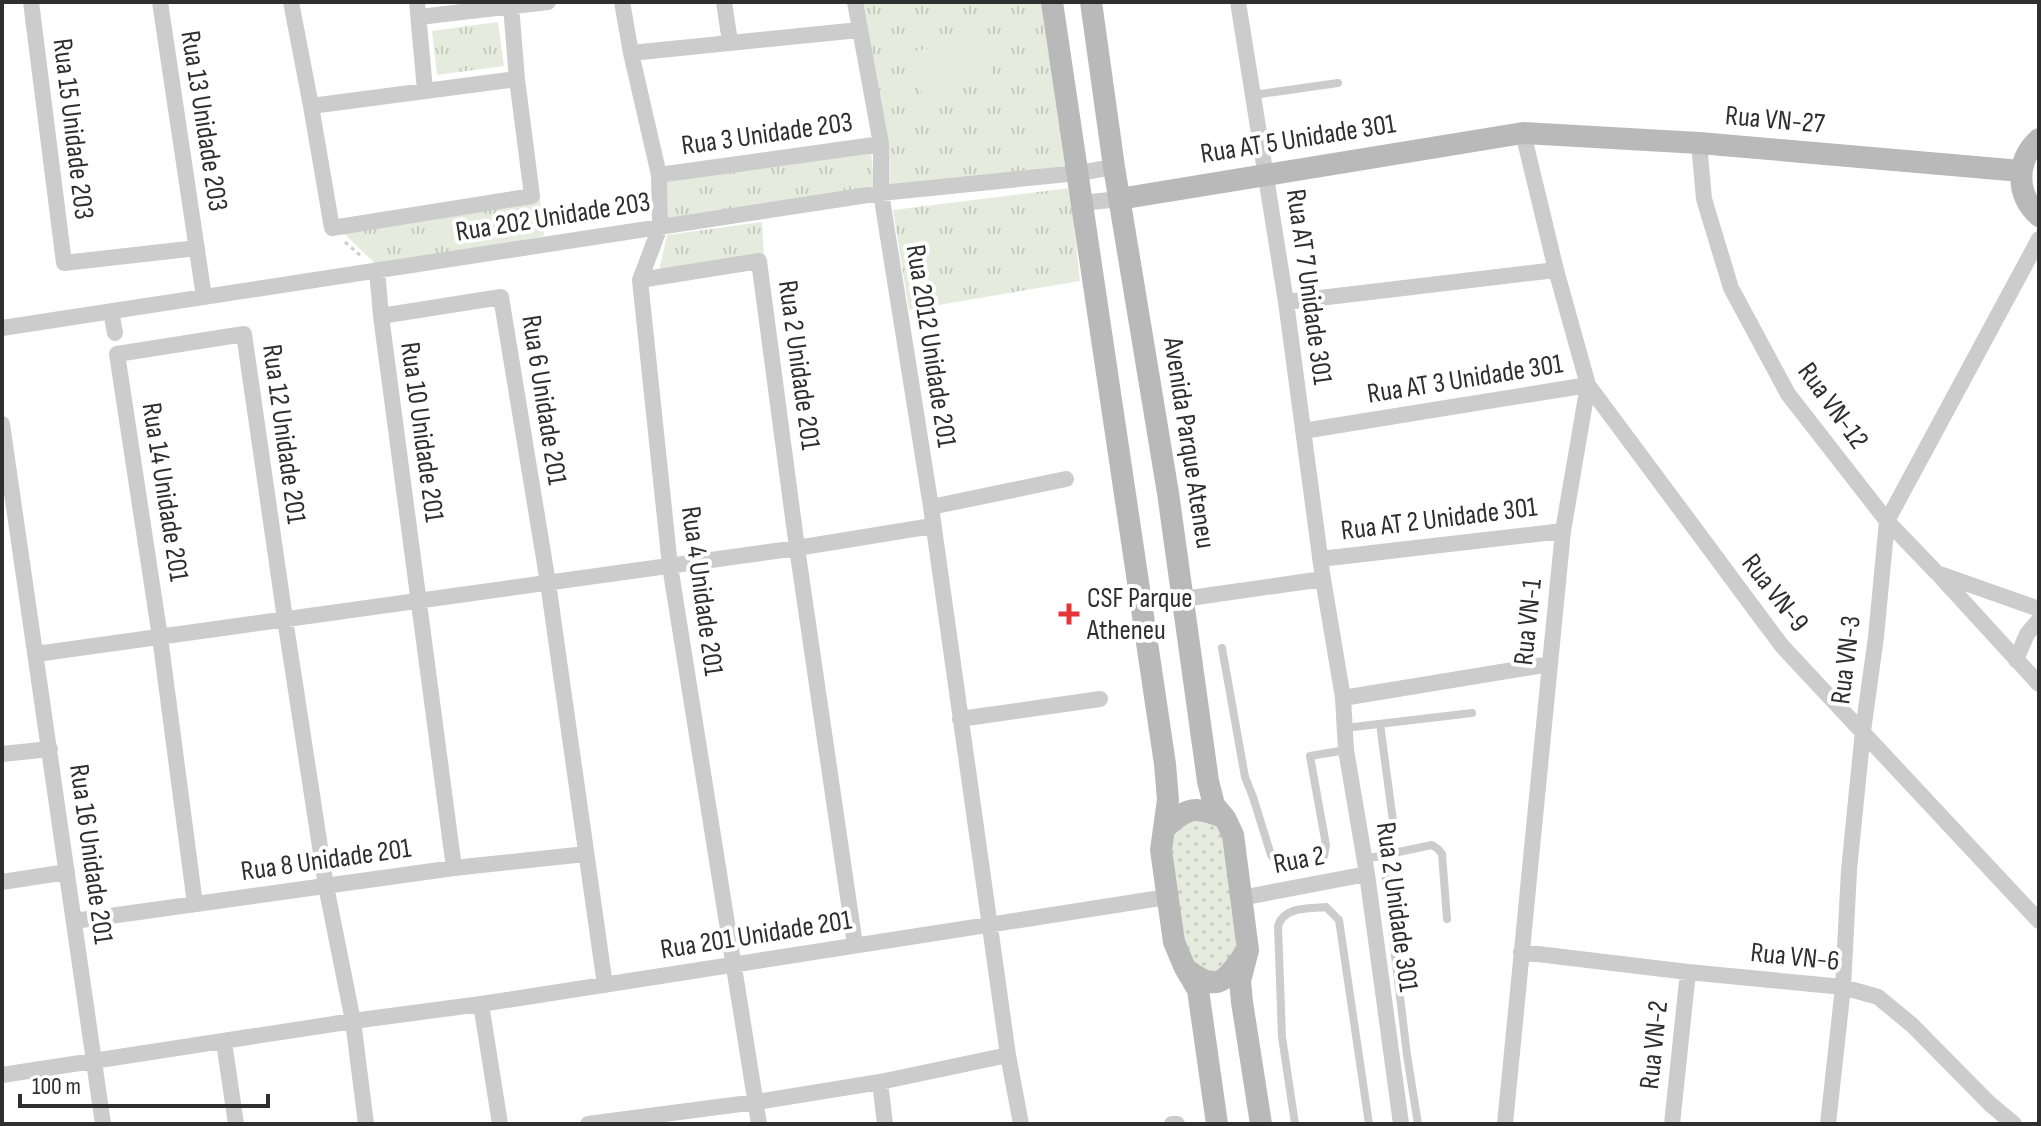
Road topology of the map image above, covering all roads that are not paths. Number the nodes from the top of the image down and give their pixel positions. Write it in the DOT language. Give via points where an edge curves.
graph roads {
  1 [pos="31,2"];
  2 [pos="160,2"];
  3 [pos="291,2"];
  4 [pos="548,2"];
  5 [pos="622,2"];
  6 [pos="724,2"];
  7 [pos="855,2"];
  8 [pos="1052,2"];
  9 [pos="1091,2"];
  10 [pos="1238,2"];
  11 [pos="511,6"];
  12 [pos="418,10"];
  13 [pos="859,30"];
  14 [pos="730,42"];
  15 [pos="631,53"];
  16 [pos="517,79"];
  17 [pos="1338,83"];
  18 [pos="425,90"];
  19 [pos="1253,95"];
  20 [pos="311,106"];
  21 [pos="1523,133"];
  22 [pos="2039,139"];
  23 [pos="1699,143"];
  24 [pos="881,144"];
  25 [pos="1114,167"];
  26 [pos="2021,171"];
  27 [pos="1078,173"];
  28 [pos="1266,174"];
  29 [pos="659,175"];
  30 [pos="881,193"];
  31 [pos="1119,199"];
  32 [pos="1082,203"];
  33 [pos="2039,216"];
  34 [pos="660,227"];
  35 [pos="2039,239"];
  36 [pos="197,248"];
  37 [pos="64,263"];
  38 [pos="377,270"];
  39 [pos="1556,270"];
  40 [pos="640,280"];
  41 [pos="204,297"];
  42 [pos="1286,302"];
  43 [pos="111,311"];
  44 [pos="381,316"];
  45 [pos="2,328"];
  46 [pos="115,333"];
  47 [pos="117,354"];
  48 [pos="1588,385"];
  49 [pos="2,424"];
  50 [pos="1303,431"];
  51 [pos="1066,479"];
  52 [pos="8,497"];
  53 [pos="931,507"];
  54 [pos="1887,521"];
  55 [pos="932,526"];
  56 [pos="1563,531"];
  57 [pos="797,548"];
  58 [pos="1320,559"];
  59 [pos="670,566"];
  60 [pos="1937,573"];
  61 [pos="1323,579"];
  62 [pos="548,583"];
  63 [pos="1183,599"];
  64 [pos="418,601"];
  65 [pos="2039,609"];
  66 [pos="285,619"];
  67 [pos="2039,620"];
  68 [pos="160,637"];
  69 [pos="1222,648"];
  70 [pos="36,654"];
  71 [pos="2016,660"];
  72 [pos="1550,664"];
  73 [pos="2039,684"];
  74 [pos="1343,698"];
  75 [pos="1100,699"];
  76 [pos="1472,713"];
  77 [pos="960,719"];
  78 [pos="1380,724"];
  79 [pos="1344,729"];
  80 [pos="1863,731"];
  81 [pos="50,749"];
  82 [pos="1346,750"];
  83 [pos="2,754"];
  84 [pos="1225,818"];
  85 [pos="1393,821"];
  86 [pos="1164,829"];
  87 [pos="586,854"];
  88 [pos="1383,855"];
  89 [pos="1366,866"];
  90 [pos="454,868"];
  91 [pos="67,872"];
  92 [pos="2,882"];
  93 [pos="326,886"];
  94 [pos="1167,897"];
  95 [pos="1241,898"];
  96 [pos="195,904"];
  97 [pos="1447,919"];
  98 [pos="74,921"];
  99 [pos="2039,921"];
  100 [pos="990,923"];
  101 [pos="855,945"];
  102 [pos="1248,950"];
  103 [pos="1521,952"];
  104 [pos="734,964"];
  105 [pos="1185,968"];
  106 [pos="1688,972"];
  107 [pos="605,985"];
  108 [pos="1843,987"];
  109 [pos="481,1004"];
  110 [pos="353,1021"];
  111 [pos="224,1042"];
  112 [pos="1008,1055"];
  113 [pos="94,1061"];
  114 [pos="2,1075"];
  115 [pos="880,1082"];
  116 [pos="756,1102"];
  117 [pos="1990,1104"];
  118 [pos="625,1121"];
  119 [pos="103,1124"];
  120 [pos="236,1124"];
  121 [pos="366,1124"];
  122 [pos="500,1124"];
  123 [pos="588,1124"];
  124 [pos="759,1124"];
  125 [pos="885,1124"];
  126 [pos="1021,1124"];
  127 [pos="1217,1124"];
  128 [pos="1261,1124"];
  129 [pos="1295,1124"];
  130 [pos="1369,1124"];
  131 [pos="1401,1124"];
  132 [pos="1418,1124"];
  133 [pos="1505,1124"];
  134 [pos="1672,1124"];
  135 [pos="1828,1124"];
  136 [pos="1988,1124"];
  137 [pos="2014,1124"];
  1 -- 37 [label="street, Rua 15 Unidade 203"];
  2 -- 36 [label="street, Rua 13 Unidade 203"];
  3 -- 20 [label="street"];
  4 -- 11 [label="street"];
  5 -- 15 [label="street, Rua 202 Unidade 203"];
  6 -- 14 [label="street"];
  7 -- 13 [label="street, Rua 2012 Unidade 201"];
  8 -- 27 [label="street"];
  9 -- 25 [label="street, Avenida Parque Ateneu"];
  10 -- 19 [label="street, Rua AT 7 Unidade 301"];
  11 -- 12 [label="street"];
  11 -- 16 [label="street"];
  12 -- 18 [label="street"];
  13 -- 14 [label="street"];
  13 -- 24 [label="street, Rua 2012 Unidade 201"];
  14 -- 15 [label="street"];
  15 -- 29 [label="street, Rua 202 Unidade 203"];
  16 -- 18 [label="street"];
  16 -- 20 [label="street" via="532,196 332,228"];
  17 -- 19 [label="lane"];
  18 -- 20 [label="street"];
  19 -- 28 [label="street, Rua AT 7 Unidade 301"];
  21 -- 23 [label="street, Rua VN-27"];
  21 -- 28 [label="street, Rua AT 5 Unidade 301"];
  21 -- 39 [label="street, Rua VN-1"];
  22 -- 26 [label="street"];
  23 -- 26 [label="street, Rua VN-27"];
  23 -- 54 [label="street, Rua VN-12" via="1704,199 1731,288 1788,394"];
  24 -- 29 [label="street, Rua 3 Unidade 203"];
  24 -- 30 [label="street, Rua 2012 Unidade 201"];
  25 -- 27 [label="street, Rua 202 Unidade 203"];
  25 -- 31 [label="street, Avenida Parque Ateneu"];
  26 -- 33 [label="street" via="2026,201"];
  27 -- 30 [label="street, Rua 202 Unidade 203"];
  27 -- 32 [label="street"];
  28 -- 31 [label="street, Rua AT 5 Unidade 301"];
  28 -- 42 [label="street, Rua AT 7 Unidade 301"];
  29 -- 34 [label="street, Rua 202 Unidade 203"];
  30 -- 34 [label="street, Rua 202 Unidade 203"];
  30 -- 53 [label="street, Rua 2012 Unidade 201"];
  31 -- 32 [label="street, Rua AT 5 Unidade 301"];
  31 -- 63 [label="street, Avenida Parque Ateneu"];
  32 -- 86 [label="street" via="1165,764"];
  34 -- 38 [label="street, Rua 202 Unidade 203"];
  34 -- 40 [label="street, Rua 4 Unidade 201"];
  35 -- 54 [label="street, Rua VN-3"];
  36 -- 37 [label="street, Rua 13 Unidade 203"];
  36 -- 41 [label="street, Rua 13 Unidade 203"];
  38 -- 41 [label="street, Rua 202 Unidade 203"];
  38 -- 44 [label="street, Rua 10 Unidade 201"];
  39 -- 42 [label="street"];
  39 -- 48 [label="street, Rua VN-1"];
  40 -- 57 [label="street, Rua 2 Unidade 201" via="759,261"];
  40 -- 59 [label="street, Rua 4 Unidade 201"];
  41 -- 43 [label="street, Rua 202 Unidade 203"];
  42 -- 50 [label="street, Rua AT 7 Unidade 301"];
  43 -- 45 [label="street, Rua 202 Unidade 203"];
  43 -- 46 [label="street"];
  44 -- 62 [label="street, Rua 6 Unidade 201" via="501,297"];
  44 -- 64 [label="street, Rua 10 Unidade 201"];
  47 -- 66 [label="street, Rua 12 Unidade 201" via="244,334"];
  47 -- 68 [label="street, Rua 14 Unidade 201"];
  48 -- 50 [label="street, Rua AT 3 Unidade 301"];
  48 -- 56 [label="street, Rua VN-1"];
  48 -- 80 [label="street, Rua VN-9" via="1782,646"];
  49 -- 52 [label="street, Rua 16 Unidade 201"];
  50 -- 58 [label="street, Rua AT 7 Unidade 301"];
  51 -- 53 [label="street"];
  52 -- 70 [label="street, Rua 16 Unidade 201"];
  53 -- 55 [label="street, Rua 2012 Unidade 201"];
  54 -- 60 [label="street, Rua VN-12"];
  54 -- 80 [label="street, Rua VN-3"];
  55 -- 57 [label="street"];
  55 -- 77 [label="street, Rua 2012 Unidade 201"];
  56 -- 58 [label="street, Rua AT 2 Unidade 301"];
  56 -- 72 [label="street, Rua VN-1"];
  57 -- 59 [label="street"];
  57 -- 101 [label="street, Rua 2 Unidade 201"];
  58 -- 61 [label="street, Rua AT 7 Unidade 301"];
  59 -- 62 [label="street"];
  59 -- 104 [label="street, Rua 4 Unidade 201"];
  60 -- 65 [label="street, Rua VN-12"];
  60 -- 71 [label="street"];
  61 -- 63 [label="street"];
  61 -- 74 [label="street, Rua AT 7 Unidade 301"];
  62 -- 64 [label="street"];
  62 -- 87 [label="street, Rua 6 Unidade 201"];
  63 -- 84 [label="street, Avenida Parque Ateneu" via="1208,781 1214,805"];
  64 -- 66 [label="street"];
  64 -- 90 [label="street, Rua 10 Unidade 201"];
  66 -- 68 [label="street"];
  66 -- 93 [label="street, Rua 12 Unidade 201"];
  67 -- 71 [label="street"];
  68 -- 70 [label="street"];
  68 -- 96 [label="street, Rua 14 Unidade 201"];
  69 -- 82 [label="lane" via="1245,777 1271,855 1279,864 1316,863 1324,856 1310,756"];
  70 -- 81 [label="street, Rua 16 Unidade 201"];
  71 -- 73 [label="street"];
  72 -- 74 [label="street"];
  72 -- 103 [label="street, Rua VN-1"];
  74 -- 79 [label="street, Rua 2 Unidade 301"];
  75 -- 77 [label="street"];
  76 -- 78 [label="lane"];
  77 -- 100 [label="street, Rua 2012 Unidade 201"];
  78 -- 79 [label="lane"];
  78 -- 85 [label="lane"];
  79 -- 82 [label="street, Rua 2 Unidade 301"];
  80 -- 99 [label="street, Rua VN-9"];
  80 -- 108 [label="street, Rua VN-3"];
  81 -- 83 [label="street"];
  81 -- 91 [label="street, Rua 16 Unidade 201"];
  82 -- 89 [label="street, Rua 2 Unidade 301"];
  84 -- 86 [label="street" via="1204,809 1182,812"];
  84 -- 95 [label="street, Avenida Parque Ateneu" via="1233,835"];
  86 -- 94 [label="street"];
  87 -- 90 [label="street, Rua 8 Unidade 201"];
  87 -- 107 [label="street, Rua 6 Unidade 201"];
  88 -- 89 [label="lane"];
  88 -- 97 [label="lane" via="1432,845 1438,849"];
  88 -- 132 [label="lane"];
  89 -- 95 [label="street, Rua 2"];
  89 -- 131 [label="street, Rua 2 Unidade 301"];
  90 -- 93 [label="street, Rua 8 Unidade 201"];
  91 -- 92 [label="street"];
  91 -- 98 [label="street, Rua 16 Unidade 201"];
  93 -- 96 [label="street, Rua 8 Unidade 201"];
  93 -- 110 [label="street"];
  94 -- 100 [label="street, Rua 201 Unidade 201"];
  94 -- 105 [label="street" via="1174,942"];
  95 -- 102 [label="street, Avenida Parque Ateneu"];
  96 -- 98 [label="street, Rua 8 Unidade 201"];
  98 -- 113 [label="street, Rua 16 Unidade 201"];
  100 -- 101 [label="street, Rua 201 Unidade 201"];
  100 -- 112 [label="street, Rua 2012 Unidade 201"];
  101 -- 104 [label="street, Rua 201 Unidade 201"];
  102 -- 105 [label="street" via="1229,976 1215,983 1202,981"];
  102 -- 128 [label="street, Avenida Parque Ateneu" via="1240,981"];
  103 -- 106 [label="street, Rua VN-6"];
  103 -- 133 [label="street, Rua VN-1"];
  104 -- 107 [label="street, Rua 201 Unidade 201"];
  104 -- 116 [label="street, Rua 4 Unidade 201"];
  105 -- 127 [label="street" via="1198,990"];
  106 -- 108 [label="street, Rua VN-6"];
  106 -- 134 [label="street, Rua VN-2"];
  107 -- 109 [label="street, Rua 201 Unidade 201"];
  108 -- 117 [label="street, Rua VN-6" via="1878,997"];
  108 -- 135 [label="street, Rua VN-3"];
  109 -- 110 [label="street, Rua 201 Unidade 201"];
  109 -- 122 [label="street"];
  110 -- 111 [label="street, Rua 201 Unidade 201"];
  110 -- 121 [label="street"];
  111 -- 113 [label="street, Rua 201 Unidade 201"];
  111 -- 120 [label="street"];
  112 -- 115 [label="street"];
  112 -- 126 [label="street, Rua 2012 Unidade 201"];
  113 -- 114 [label="street, Rua 201 Unidade 201"];
  113 -- 119 [label="street, Rua 16 Unidade 201"];
  115 -- 116 [label="street"];
  115 -- 125 [label="street"];
  116 -- 118 [label="street"];
  116 -- 124 [label="street, Rua 4 Unidade 201"];
  117 -- 136 [label="street"];
  117 -- 137 [label="street, Rua VN-6"];
  118 -- 123 [label="street"];
  129 -- 130 [label="lane" via="1282,1037 1278,926 1287,912 1326,907 1339,920"];
}
